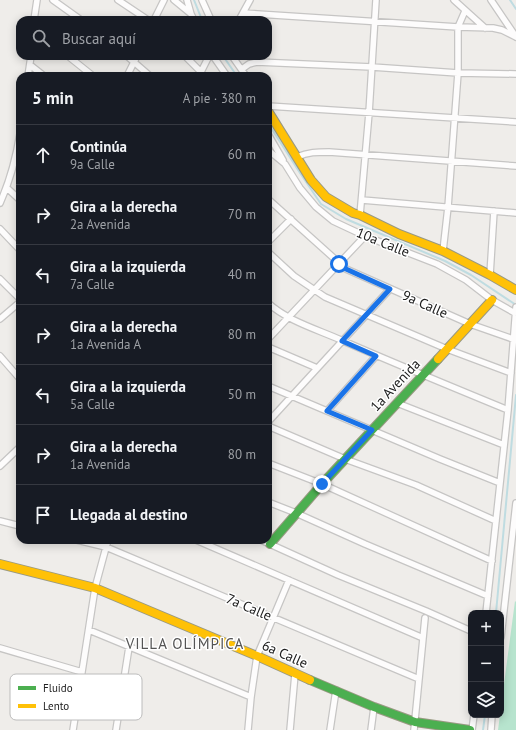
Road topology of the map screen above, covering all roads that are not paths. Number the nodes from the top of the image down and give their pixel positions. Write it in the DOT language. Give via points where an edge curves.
graph roads {
  1 [pos="38,0"];
  2 [pos="53,0"];
  3 [pos="118,0"];
  4 [pos="164,0"];
  5 [pos="174,0"];
  6 [pos="187,0"];
  7 [pos="202,0"];
  8 [pos="250,0"];
  9 [pos="376,0"];
  10 [pos="454,0"];
  11 [pos="490,0"];
  12 [pos="465,11"];
  13 [pos="243,13"];
  14 [pos="191,14"];
  15 [pos="35,16"];
  16 [pos="75,16"];
  17 [pos="142,16"];
  18 [pos="156,16"];
  19 [pos="209,16"];
  20 [pos="241,16"];
  21 [pos="374,22"];
  22 [pos="458,27"];
  23 [pos="484,28"];
  24 [pos="516,37"];
  25 [pos="31,60"];
  26 [pos="73,60"];
  27 [pos="135,60"];
  28 [pos="136,60"];
  29 [pos="188,60"];
  30 [pos="207,60"];
  31 [pos="216,60"];
  32 [pos="235,60"];
  33 [pos="30,65"];
  34 [pos="372,67"];
  35 [pos="242,69"];
  36 [pos="29,72"];
  37 [pos="39,72"];
  38 [pos="88,72"];
  39 [pos="129,72"];
  40 [pos="146,72"];
  41 [pos="198,72"];
  42 [pos="201,72"];
  43 [pos="224,72"];
  44 [pos="244,72"];
  45 [pos="458,73"];
  46 [pos="516,74"];
  47 [pos="272,106"];
  48 [pos="369,112"];
  49 [pos="272,117"];
  50 [pos="455,118"];
  51 [pos="516,122"];
  52 [pos="272,141"];
  53 [pos="272,153"];
  54 [pos="366,155"];
  55 [pos="16,157"];
  56 [pos="297,157"];
  57 [pos="452,162"];
  58 [pos="285,164"];
  59 [pos="516,166"];
  60 [pos="7,188"];
  61 [pos="16,196"];
  62 [pos="362,200"];
  63 [pos="272,202"];
  64 [pos="0,203"];
  65 [pos="448,207"];
  66 [pos="494,210"];
  67 [pos="516,213"];
  68 [pos="360,215"];
  69 [pos="291,219"];
  70 [pos="0,229"];
  71 [pos="365,236"];
  72 [pos="272,238"];
  73 [pos="16,246"];
  74 [pos="443,251"];
  75 [pos="272,256"];
  76 [pos="339,264"];
  77 [pos="490,275"];
  78 [pos="0,279"];
  79 [pos="390,289"];
  80 [pos="314,290"];
  81 [pos="516,290"];
  82 [pos="16,296"];
  83 [pos="492,300"];
  84 [pos="16,304"];
  85 [pos="272,306"];
  86 [pos="516,308"];
  87 [pos="516,313"];
  88 [pos="366,315"];
  89 [pos="289,317"];
  90 [pos="0,319"];
  91 [pos="470,324"];
  92 [pos="272,335"];
  93 [pos="513,338"];
  94 [pos="342,341"];
  95 [pos="272,349"];
  96 [pos="447,349"];
  97 [pos="0,356"];
  98 [pos="376,356"];
  99 [pos="317,368"];
  100 [pos="511,373"];
  101 [pos="16,374"];
  102 [pos="422,375"];
  103 [pos="272,388"];
  104 [pos="292,396"];
  105 [pos="397,403"];
  106 [pos="508,410"];
  107 [pos="327,411"];
  108 [pos="272,418"];
  109 [pos="272,428"];
  110 [pos="372,430"];
  111 [pos="504,445"];
  112 [pos="16,451"];
  113 [pos="345,459"];
  114 [pos="272,465"];
  115 [pos="0,466"];
  116 [pos="500,483"];
  117 [pos="322,484"];
  118 [pos="516,503"];
  119 [pos="272,504"];
  120 [pos="296,513"];
  121 [pos="0,521"];
  122 [pos="496,521"];
  123 [pos="16,525"];
  124 [pos="272,542"];
  125 [pos="94,544"];
  126 [pos="107,544"];
  127 [pos="205,544"];
  128 [pos="270,544"];
  129 [pos="106,547"];
  130 [pos="492,561"];
  131 [pos="0,564"];
  132 [pos="289,580"];
  133 [pos="95,588"];
  134 [pos="488,596"];
  135 [pos="486,610"];
  136 [pos="504,610"];
  137 [pos="273,617"];
  138 [pos="425,618"];
  139 [pos="89,630"];
  140 [pos="468,630"];
  141 [pos="423,638"];
  142 [pos="129,647"];
  143 [pos="0,648"];
  144 [pos="257,656"];
  145 [pos="82,672"];
  146 [pos="125,674"];
  147 [pos="295,674"];
  148 [pos="419,678"];
  149 [pos="336,690"];
  150 [pos="251,697"];
  151 [pos="374,707"];
  152 [pos="473,718"];
  153 [pos="492,718"];
  154 [pos="75,720"];
  155 [pos="118,720"];
  156 [pos="414,726"];
  157 [pos="73,730"];
  158 [pos="116,730"];
  159 [pos="248,730"];
  160 [pos="290,730"];
  161 [pos="330,730"];
  162 [pos="371,730"];
  163 [pos="471,730"];
  164 [pos="491,730"];
  1 -- 15 [label="street"];
  2 -- 16 [label="street"];
  3 -- 17 [label="street"];
  4 -- 18 [label="street"];
  5 -- 14 [label="street"];
  6 -- 14 [label="street"];
  7 -- 19 [label="street"];
  8 -- 13 [label="street"];
  9 -- 21 [label="street"];
  10 -- 12 [label="street"];
  11 -- 24 [label="street"];
  12 -- 22 [label="street"];
  12 -- 23 [label="street"];
  13 -- 20 [label="street"];
  13 -- 21 [label="street"];
  21 -- 22 [label="street"];
  21 -- 34 [label="street"];
  22 -- 23 [label="street"];
  22 -- 45 [label="street"];
  23 -- 24 [label="street" via="502,30"];
  25 -- 33 [label="street"];
  26 -- 38 [label="street"];
  27 -- 39 [label="street"];
  28 -- 40 [label="street"];
  29 -- 41 [label="street"];
  30 -- 42 [label="street"];
  31 -- 43 [label="street"];
  32 -- 35 [label="street"];
  33 -- 36 [label="street"];
  33 -- 37 [label="street"];
  34 -- 35 [label="street" via="257,62"];
  34 -- 45 [label="street"];
  34 -- 48 [label="street"];
  35 -- 44 [label="street"];
  45 -- 46 [label="street"];
  45 -- 50 [label="street"];
  47 -- 48 [label="street"];
  48 -- 50 [label="street"];
  48 -- 54 [label="street"];
  49 -- 56 [label="street"];
  50 -- 51 [label="street"];
  50 -- 57 [label="street"];
  52 -- 58 [label="street"];
  53 -- 58 [label="street, 10a Calle"];
  54 -- 56 [label="street" via="313,152"];
  54 -- 57 [label="street"];
  54 -- 62 [label="street"];
  55 -- 60 [label="street"];
  56 -- 68 [label="street" via="326,197"];
  57 -- 59 [label="street"];
  57 -- 65 [label="street"];
  58 -- 71 [label="street, 10a Calle" via="316,207 333,220"];
  60 -- 61 [label="street"];
  60 -- 64 [label="street"];
  62 -- 65 [label="street"];
  62 -- 68 [label="street"];
  63 -- 69 [label="street, 9a Calle"];
  65 -- 66 [label="street"];
  65 -- 74 [label="street"];
  66 -- 67 [label="street"];
  66 -- 77 [label="street"];
  68 -- 74 [label="street"];
  69 -- 72 [label="street"];
  69 -- 76 [label="street, 9a Calle"];
  70 -- 73 [label="street"];
  71 -- 76 [label="street"];
  71 -- 83 [label="street, 10a Calle" via="437,264 466,280"];
  74 -- 77 [label="street"];
  75 -- 80 [label="street"];
  76 -- 79 [label="street, 9a Calle"];
  76 -- 80 [label="street"];
  77 -- 81 [label="street"];
  78 -- 82 [label="street"];
  79 -- 88 [label="street"];
  79 -- 91 [label="street, 9a Calle"];
  80 -- 88 [label="street"];
  80 -- 89 [label="street"];
  83 -- 87 [label="street, 10a Calle"];
  83 -- 91 [label="street, 1a Avenida"];
  84 -- 90 [label="street"];
  85 -- 89 [label="street"];
  86 -- 87 [label="street"];
  87 -- 93 [label="street"];
  88 -- 94 [label="street"];
  88 -- 96 [label="street"];
  89 -- 92 [label="street"];
  89 -- 94 [label="street"];
  91 -- 93 [label="street, 9a Calle"];
  91 -- 96 [label="street, 1a Avenida"];
  93 -- 100 [label="street"];
  94 -- 98 [label="street"];
  94 -- 99 [label="street"];
  95 -- 99 [label="street"];
  96 -- 100 [label="street"];
  96 -- 102 [label="street, 1a Avenida"];
  97 -- 101 [label="street"];
  98 -- 102 [label="street"];
  98 -- 107 [label="street"];
  99 -- 104 [label="street"];
  100 -- 106 [label="street"];
  102 -- 105 [label="street, 1a Avenida"];
  102 -- 106 [label="street"];
  103 -- 104 [label="street"];
  104 -- 107 [label="street"];
  104 -- 108 [label="street"];
  105 -- 110 [label="street, 1a Avenida"];
  105 -- 111 [label="street"];
  106 -- 111 [label="street"];
  107 -- 110 [label="street"];
  109 -- 113 [label="street"];
  110 -- 113 [label="street, 1a Avenida"];
  110 -- 116 [label="street"];
  111 -- 116 [label="street"];
  112 -- 115 [label="street"];
  113 -- 117 [label="street, 1a Avenida"];
  113 -- 122 [label="street" via="416,485"];
  114 -- 117 [label="street"];
  116 -- 122 [label="street"];
  117 -- 120 [label="street, 1a Avenida"];
  117 -- 130 [label="street"];
  118 -- 136 [label="street"];
  119 -- 120 [label="street"];
  120 -- 124 [label="street, 1a Avenida"];
  120 -- 134 [label="street"];
  121 -- 123 [label="street"];
  122 -- 130 [label="street"];
  125 -- 129 [label="street, 7a Calle"];
  126 -- 129 [label="street"];
  127 -- 132 [label="street"];
  128 -- 140 [label="street"];
  129 -- 133 [label="street"];
  129 -- 137 [label="street, 7a Calle"];
  130 -- 134 [label="street"];
  131 -- 133 [label="street, 6a Calle"];
  132 -- 137 [label="street"];
  132 -- 141 [label="street"];
  133 -- 139 [label="street"];
  133 -- 144 [label="street, 6a Calle"];
  134 -- 135 [label="street"];
  137 -- 144 [label="street"];
  137 -- 148 [label="street, 7a Calle"];
  138 -- 141 [label="street"];
  139 -- 142 [label="street"];
  139 -- 145 [label="street"];
  141 -- 148 [label="street"];
  142 -- 146 [label="street"];
  142 -- 150 [label="street"];
  143 -- 145 [label="street"];
  144 -- 147 [label="street, 6a Calle"];
  144 -- 150 [label="street"];
  147 -- 149 [label="street, 6a Calle"];
  147 -- 160 [label="street"];
  148 -- 156 [label="street"];
  149 -- 151 [label="street, 6a Calle"];
  149 -- 161 [label="street"];
  150 -- 159 [label="street"];
  151 -- 156 [label="street, 6a Calle"];
  151 -- 162 [label="street"];
  152 -- 163 [label="street"];
  153 -- 164 [label="street"];
  154 -- 157 [label="street"];
  155 -- 158 [label="street"];
  156 -- 163 [label="street, 6a Calle"];
}
